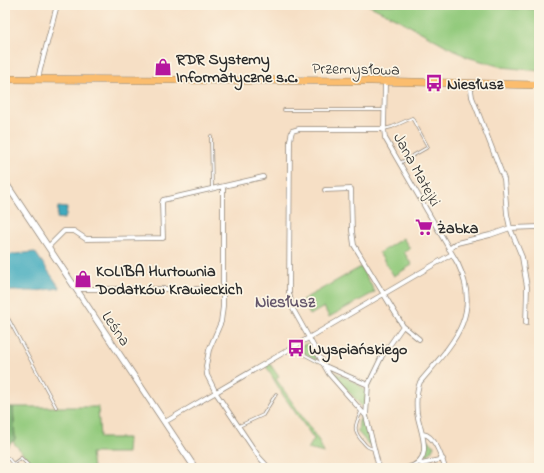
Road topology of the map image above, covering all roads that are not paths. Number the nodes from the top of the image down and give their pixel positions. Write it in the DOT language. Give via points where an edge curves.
graph roads {
  1 [pos="57,5"];
  2 [pos="5,79"];
  3 [pos="38,80"];
  4 [pos="385,82"];
  5 [pos="470,83"];
  6 [pos="539,85"];
  7 [pos="5,92"];
  8 [pos="284,110"];
  9 [pos="385,110"];
  10 [pos="384,129"];
  11 [pos="211,136"];
  12 [pos="399,163"];
  13 [pos="263,177"];
  14 [pos="5,182"];
  15 [pos="223,188"];
  16 [pos="212,190"];
  17 [pos="325,190"];
  18 [pos="539,227"];
  19 [pos="510,228"];
  20 [pos="48,248"];
  21 [pos="449,249"];
  22 [pos="452,254"];
  23 [pos="76,289"];
  24 [pos="200,289"];
  25 [pos="384,294"];
  26 [pos="5,317"];
  27 [pos="526,323"];
  28 [pos="403,326"];
  29 [pos="309,338"];
  30 [pos="419,339"];
  31 [pos="292,348"];
  32 [pos="325,366"];
  33 [pos="368,385"];
  34 [pos="216,393"];
  35 [pos="276,394"];
  36 [pos="56,406"];
  37 [pos="361,410"];
  38 [pos="366,416"];
  39 [pos="165,422"];
  40 [pos="239,426"];
  41 [pos="423,434"];
  42 [pos="374,449"];
  43 [pos="442,459"];
  44 [pos="5,461"];
  45 [pos="418,462"];
  46 [pos="31,468"];
  47 [pos="195,468"];
  48 [pos="270,468"];
  49 [pos="379,468"];
  50 [pos="406,468"];
  51 [pos="445,468"];
  1 -- 3 [label="street"];
  2 -- 3 [label="main road, Przemysłowa"];
  2 -- 7 [label="street"];
  3 -- 4 [label="main road, Przemysłowa"];
  4 -- 5 [label="main road, Przemysłowa"];
  4 -- 9 [label="street, Jana Matejki"];
  5 -- 6 [label="main road, Przemysłowa"];
  5 -- 19 [label="street" via="472,97 504,179"];
  8 -- 9 [label="lane"];
  9 -- 10 [label="street, Jana Matejki"];
  10 -- 12 [label="street, Jana Matejki" via="385,138"];
  10 -- 12 [label="lane" via="412,118 428,147"];
  10 -- 29 [label="street" via="292,131 289,293 292,309"];
  11 -- 16 [label="lane"];
  12 -- 21 [label="street, Jana Matejki"];
  13 -- 15 [label="street"];
  14 -- 20 [label="street, Leśna"];
  15 -- 16 [label="street"];
  15 -- 34 [label="street" via="223,306 221,322 209,350 206,366 207,375"];
  16 -- 20 [label="street" via="163,200 163,238 86,239 74,231 64,231"];
  17 -- 25 [label="street" via="351,189 354,245"];
  18 -- 19 [label="street"];
  19 -- 21 [label="street" via="457,244"];
  19 -- 27 [label="street" via="522,257 526,279"];
  20 -- 23 [label="street, Leśna"];
  21 -- 22 [label="street, Jana Matejki"];
  22 -- 25 [label="street"];
  22 -- 41 [label="street, Jana Matejki" via="464,278 466,311 455,339 420,382 417,391 417,412"];
  23 -- 24 [label="street"];
  23 -- 39 [label="street, Leśna"];
  25 -- 28 [label="street"];
  25 -- 29 [label="street"];
  26 -- 36 [label="lane"];
  28 -- 30 [label="street"];
  28 -- 33 [label="street" via="382,356"];
  29 -- 31 [label="street"];
  29 -- 32 [label="street"];
  31 -- 32 [label="lane"];
  31 -- 34 [label="street"];
  32 -- 33 [label="street"];
  32 -- 37 [label="street"];
  33 -- 38 [label="street"];
  34 -- 39 [label="street"];
  34 -- 40 [label="street"];
  35 -- 40 [label="lane" via="263,415"];
  37 -- 38 [label="street"];
  37 -- 42 [label="lane" via="355,430 368,448"];
  38 -- 42 [label="street"];
  39 -- 47 [label="street, Leśna"];
  40 -- 48 [label="street" via="259,457"];
  41 -- 43 [label="street" via="438,448"];
  41 -- 45 [label="street, Jana Matejki" via="424,449"];
  42 -- 49 [label="street"];
  43 -- 45 [label="street" via="422,464"];
  43 -- 51 [label="street"];
  44 -- 46 [label="lane" via="8,458 13,464 21,458"];
  45 -- 50 [label="street"];
}
